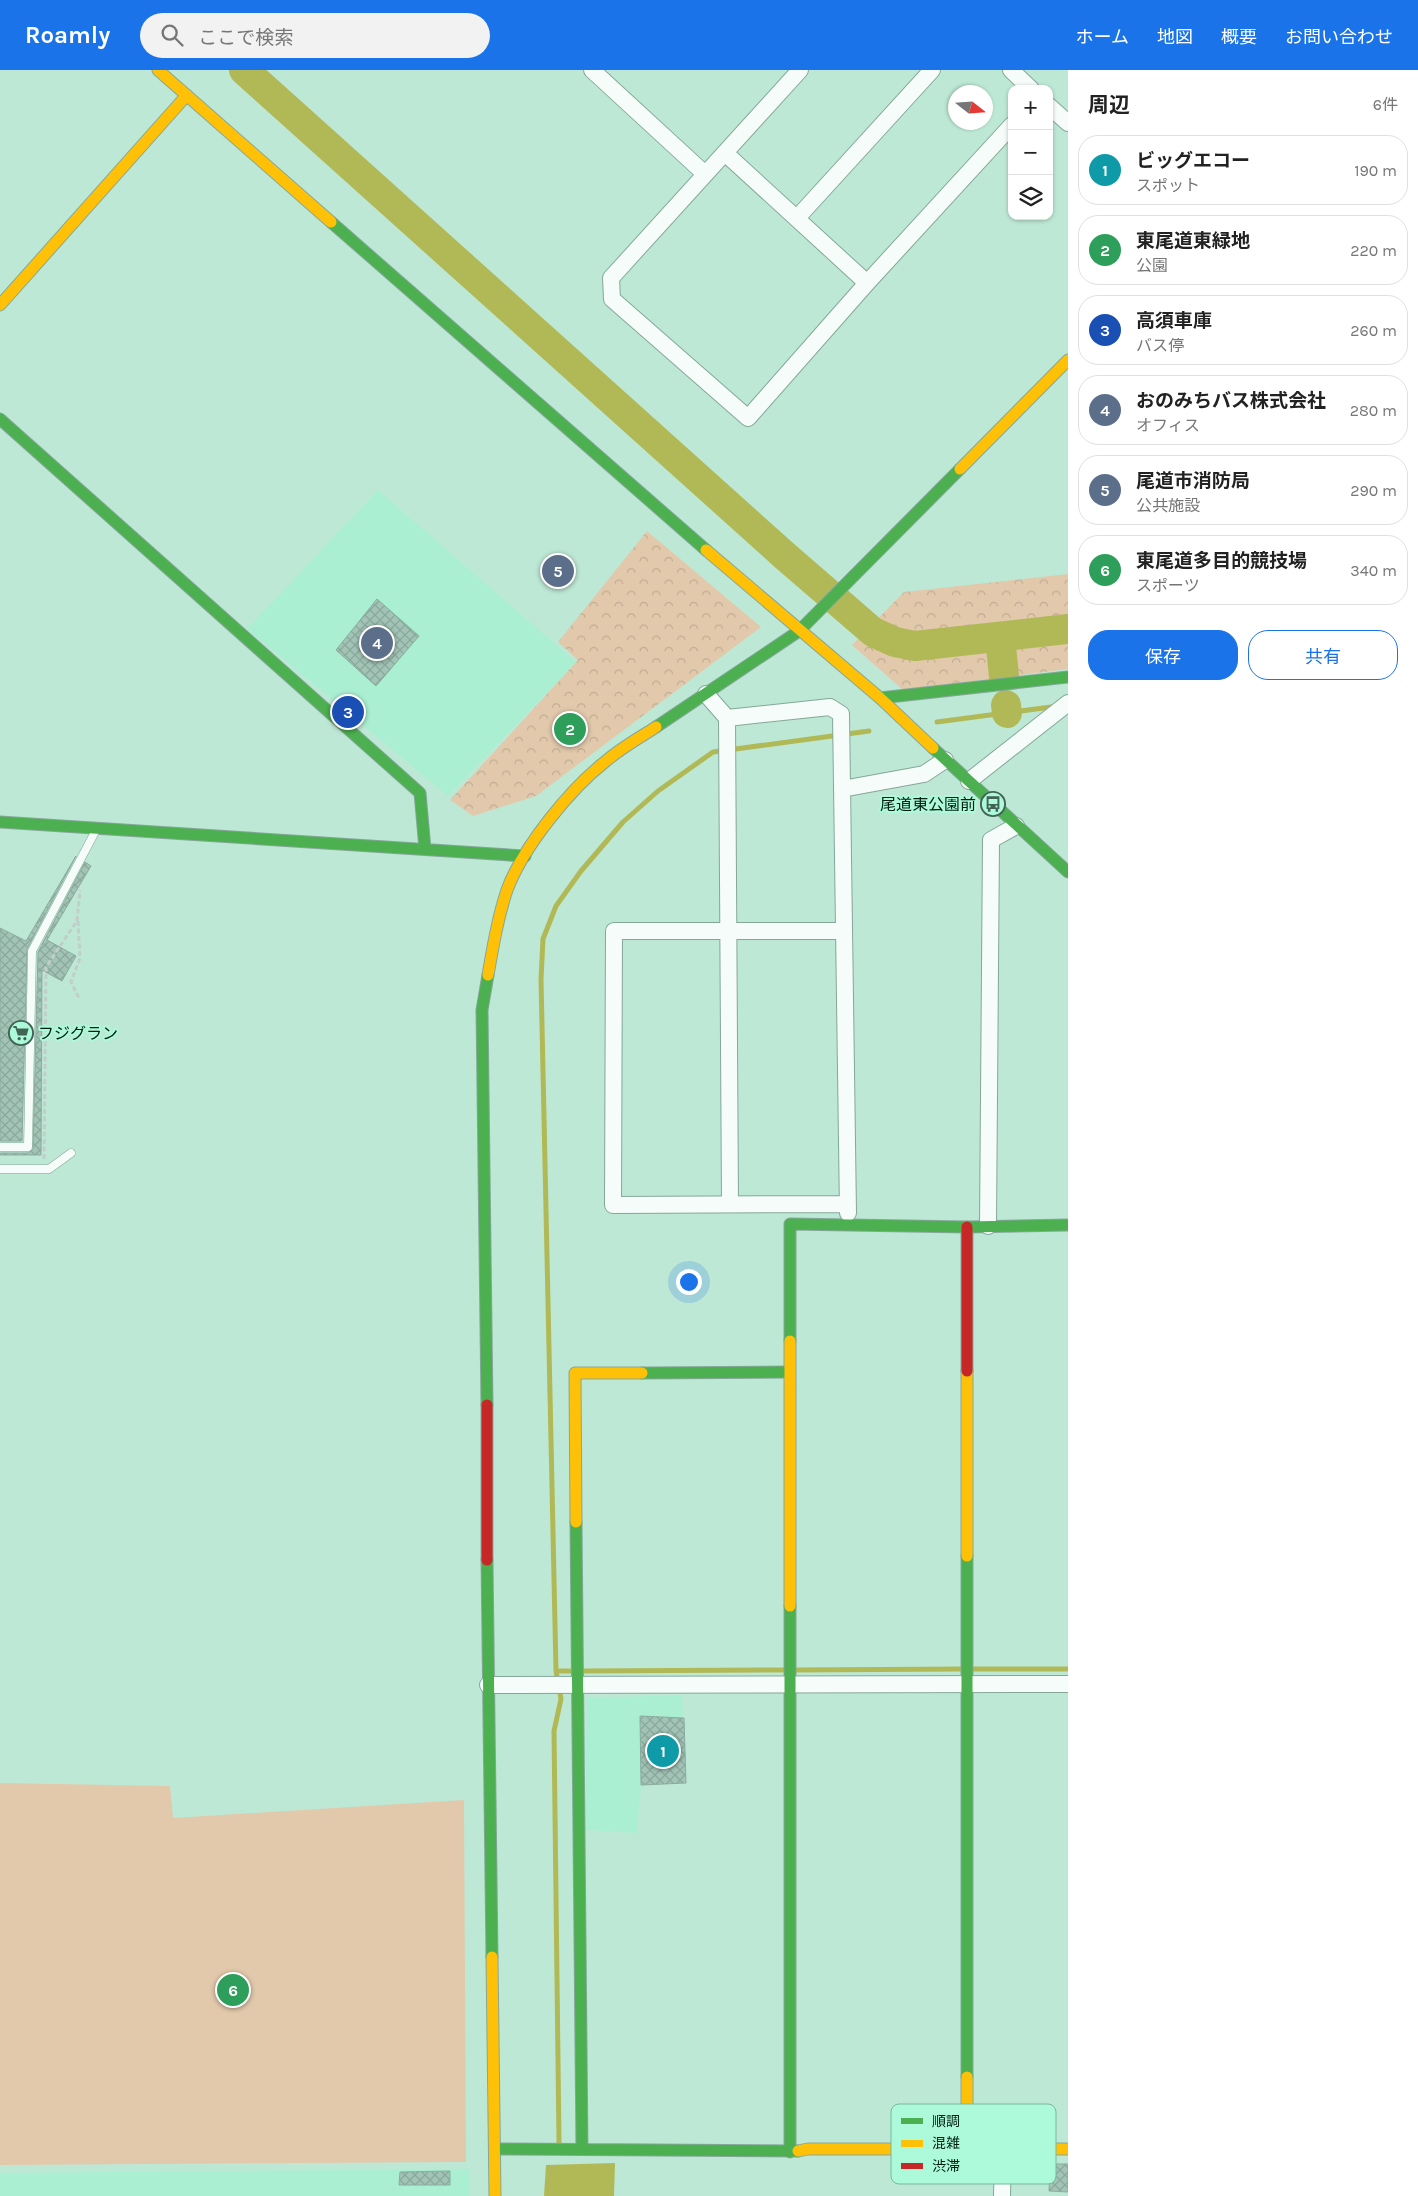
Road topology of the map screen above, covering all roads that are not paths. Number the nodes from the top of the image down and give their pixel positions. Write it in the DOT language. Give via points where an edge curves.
graph roads {
  1 [pos="158,70"];
  2 [pos="592,70"];
  3 [pos="800,70"];
  4 [pos="932,70"];
  5 [pos="1011,70"];
  6 [pos="1027,85"];
  7 [pos="186,95"];
  8 [pos="1053,110"];
  9 [pos="1068,123"];
  10 [pos="1008,129"];
  11 [pos="725,153"];
  12 [pos="705,174"];
  13 [pos="796,218"];
  14 [pos="867,283"];
  15 [pos="0,305"];
  16 [pos="1068,360"];
  17 [pos="0,419"];
  18 [pos="799,631"];
  19 [pos="1068,677"];
  20 [pos="706,694"];
  21 [pos="880,698"];
  22 [pos="1068,703"];
  23 [pos="727,718"];
  24 [pos="944,760"];
  25 [pos="969,780"];
  26 [pos="842,789"];
  27 [pos="0,822"];
  28 [pos="1016,826"];
  29 [pos="97,828"];
  30 [pos="425,849"];
  31 [pos="525,856"];
  32 [pos="1068,872"];
  33 [pos="728,931"];
  34 [pos="844,931"];
  35 [pos="0,1147"];
  36 [pos="71,1153"];
  37 [pos="0,1169"];
  38 [pos="730,1204"];
  39 [pos="848,1204"];
  40 [pos="1068,1225"];
  41 [pos="848,1226"];
  42 [pos="988,1226"];
  43 [pos="967,1227"];
  44 [pos="789,1372"];
  45 [pos="966,1679"];
  46 [pos="789,1681"];
  47 [pos="568,1684"];
  48 [pos="1068,1684"];
  49 [pos="488,1685"];
  50 [pos="967,2104"];
  51 [pos="891,2148"];
  52 [pos="495,2149"];
  53 [pos="582,2149"];
  54 [pos="790,2152"];
  55 [pos="496,2196"];
  1 -- 7 [label="street"];
  2 -- 12 [label="street"];
  3 -- 11 [label="street"];
  4 -- 13 [label="street"];
  5 -- 6 [label="street"];
  7 -- 15 [label="street"];
  7 -- 18 [label="street"];
  8 -- 9 [label="street"];
  10 -- 14 [label="street"];
  11 -- 12 [label="street"];
  11 -- 13 [label="street"];
  12 -- 14 [label="street" via="611,278 612,299 748,418"];
  13 -- 14 [label="street"];
  16 -- 18 [label="street"];
  17 -- 30 [label="street" via="420,793"];
  18 -- 20 [label="street"];
  18 -- 21 [label="street"];
  19 -- 21 [label="street"];
  20 -- 23 [label="street"];
  20 -- 31 [label="street" via="605,761 559,806"];
  21 -- 24 [label="street"];
  22 -- 25 [label="street"];
  23 -- 26 [label="street" via="830,707 841,714"];
  23 -- 33 [label="street"];
  24 -- 25 [label="street"];
  24 -- 26 [label="street" via="924,774"];
  25 -- 28 [label="street"];
  26 -- 34 [label="street"];
  27 -- 29 [label="street"];
  28 -- 32 [label="street"];
  28 -- 42 [label="street" via="992,840"];
  29 -- 30 [label="street"];
  29 -- 35 [label="lane" via="32,951 28,1147"];
  30 -- 31 [label="street"];
  31 -- 49 [label="street" via="508,888 495,931 482,1010"];
  33 -- 34 [label="street"];
  33 -- 38 [label="street"];
  33 -- 38 [label="street" via="614,931 613,1205"];
  34 -- 39 [label="street"];
  36 -- 37 [label="lane" via="49,1169"];
  38 -- 39 [label="street"];
  39 -- 41 [label="street"];
  40 -- 42 [label="street"];
  41 -- 43 [label="street"];
  41 -- 44 [label="street" via="790,1224"];
  42 -- 43 [label="street"];
  43 -- 45 [label="street"];
  44 -- 46 [label="street"];
  44 -- 47 [label="street" via="575,1373 578,1663"];
  45 -- 46 [label="street"];
  45 -- 48 [label="street"];
  45 -- 50 [label="street"];
  46 -- 47 [label="street"];
  46 -- 54 [label="street"];
  47 -- 49 [label="street"];
  47 -- 53 [label="street"];
  49 -- 52 [label="street"];
  51 -- 54 [label="street"];
  52 -- 53 [label="street"];
  52 -- 55 [label="street"];
  53 -- 54 [label="street"];
}
